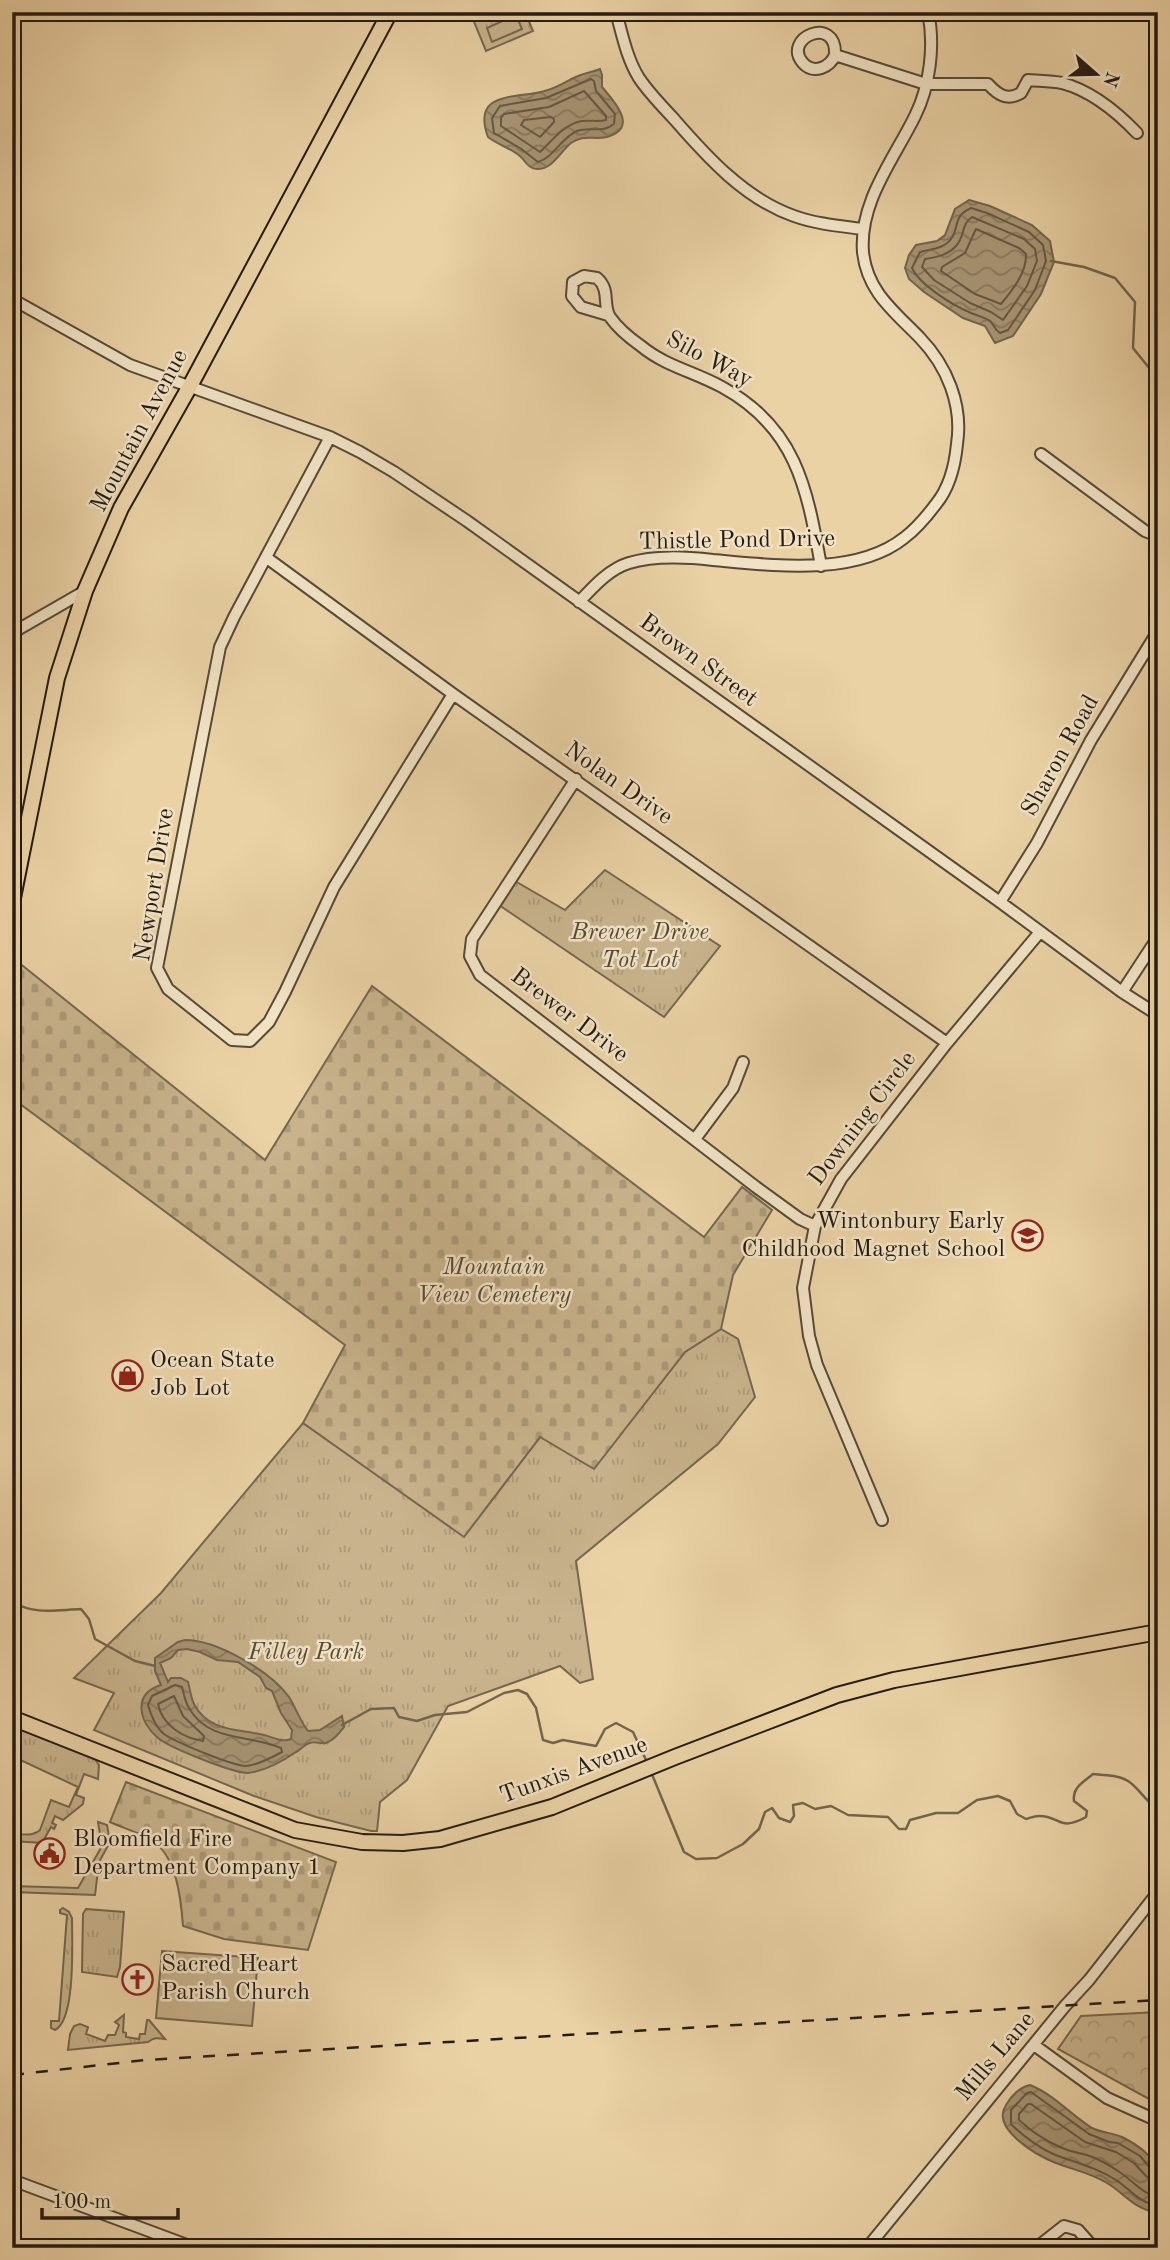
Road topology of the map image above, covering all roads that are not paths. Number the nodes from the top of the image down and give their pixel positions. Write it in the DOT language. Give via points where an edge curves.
graph roads {
  1 [pos="390,12"];
  2 [pos="617,12"];
  3 [pos="928,12"];
  4 [pos="835,55"];
  5 [pos="926,84"];
  6 [pos="1137,133"];
  7 [pos="863,229"];
  8 [pos="12,299"];
  9 [pos="608,315"];
  10 [pos="190,386"];
  11 [pos="330,438"];
  12 [pos="1041,454"];
  13 [pos="1158,536"];
  14 [pos="267,558"];
  15 [pos="821,566"];
  16 [pos="85,591"];
  17 [pos="579,602"];
  18 [pos="1158,631"];
  19 [pos="12,633"];
  20 [pos="453,694"];
  21 [pos="576,779"];
  22 [pos="1000,902"];
  23 [pos="12,903"];
  24 [pos="1040,932"];
  25 [pos="1158,937"];
  26 [pos="1122,992"];
  27 [pos="1158,1015"];
  28 [pos="947,1043"];
  29 [pos="743,1062"];
  30 [pos="695,1139"];
  31 [pos="815,1226"];
  32 [pos="882,1520"];
  33 [pos="1158,1632"];
  34 [pos="12,1717"];
  35 [pos="1158,1892"];
  36 [pos="1034,2045"];
  37 [pos="1158,2121"];
  38 [pos="12,2180"];
  39 [pos="195,2248"];
  40 [pos="867,2248"];
  41 [pos="1036,2248"];
  42 [pos="1094,2248"];
  1 -- 10 [label="main road, Mountain Avenue"];
  2 -- 7 [label="street" via="638,76 732,179 793,216"];
  3 -- 5 [label="street, Thistle Pond Drive" via="931,43"];
  4 -- 5 [label="street"];
  5 -- 6 [label="street" via="988,84 1007,97 1021,93 1028,80 1061,83 1092,95"];
  5 -- 7 [label="street, Thistle Pond Drive" via="916,114 869,203"];
  7 -- 15 [label="street, Thistle Pond Drive" via="871,284 936,356 957,407 959,431 950,479 917,527 883,550"];
  8 -- 10 [label="street, Brown Street" via="130,365"];
  9 -- 15 [label="street, Silo Way" via="647,351 720,386 768,422 802,479"];
  10 -- 11 [label="street, Brown Street"];
  10 -- 16 [label="main road, Mountain Avenue" via="121,508"];
  11 -- 14 [label="street, Newport Drive"];
  11 -- 17 [label="street, Brown Street" via="394,472"];
  12 -- 13 [label="street"];
  14 -- 20 [label="street, Nolan Drive"];
  14 -- 20 [label="street, Newport Drive" via="220,647 157,968 168,989 232,1040 250,1041 269,1022 334,887"];
  15 -- 17 [label="street, Thistle Pond Drive" via="696,558 643,560 613,570"];
  16 -- 19 [label="street"];
  16 -- 23 [label="main road, Mountain Avenue" via="57,678"];
  17 -- 22 [label="street, Brown Street"];
  18 -- 22 [label="street, Sharon Road"];
  20 -- 21 [label="street, Nolan Drive"];
  21 -- 28 [label="street, Nolan Drive"];
  21 -- 30 [label="street, Brewer Drive" via="472,939 470,956 480,975"];
  22 -- 24 [label="street, Brown Street"];
  24 -- 26 [label="street, Brown Street"];
  24 -- 28 [label="street, Downing Circle"];
  25 -- 26 [label="street"];
  26 -- 27 [label="street, Brown Street"];
  28 -- 31 [label="street, Downing Circle" via="841,1179"];
  29 -- 30 [label="street" via="733,1088"];
  30 -- 31 [label="street, Brewer Drive"];
  31 -- 32 [label="street, Downing Circle" via="803,1288 809,1336"];
  33 -- 34 [label="main road, Tunxis Avenue" via="894,1680 837,1695 552,1807 440,1839 403,1843 321,1836 264,1819"];
  35 -- 36 [label="street, Mills Lane"];
  36 -- 37 [label="street" via="1107,2098"];
  36 -- 40 [label="street, Mills Lane"];
  38 -- 39 [label="street"];
  41 -- 42 [label="street" via="1064,2227 1078,2230"];
}
